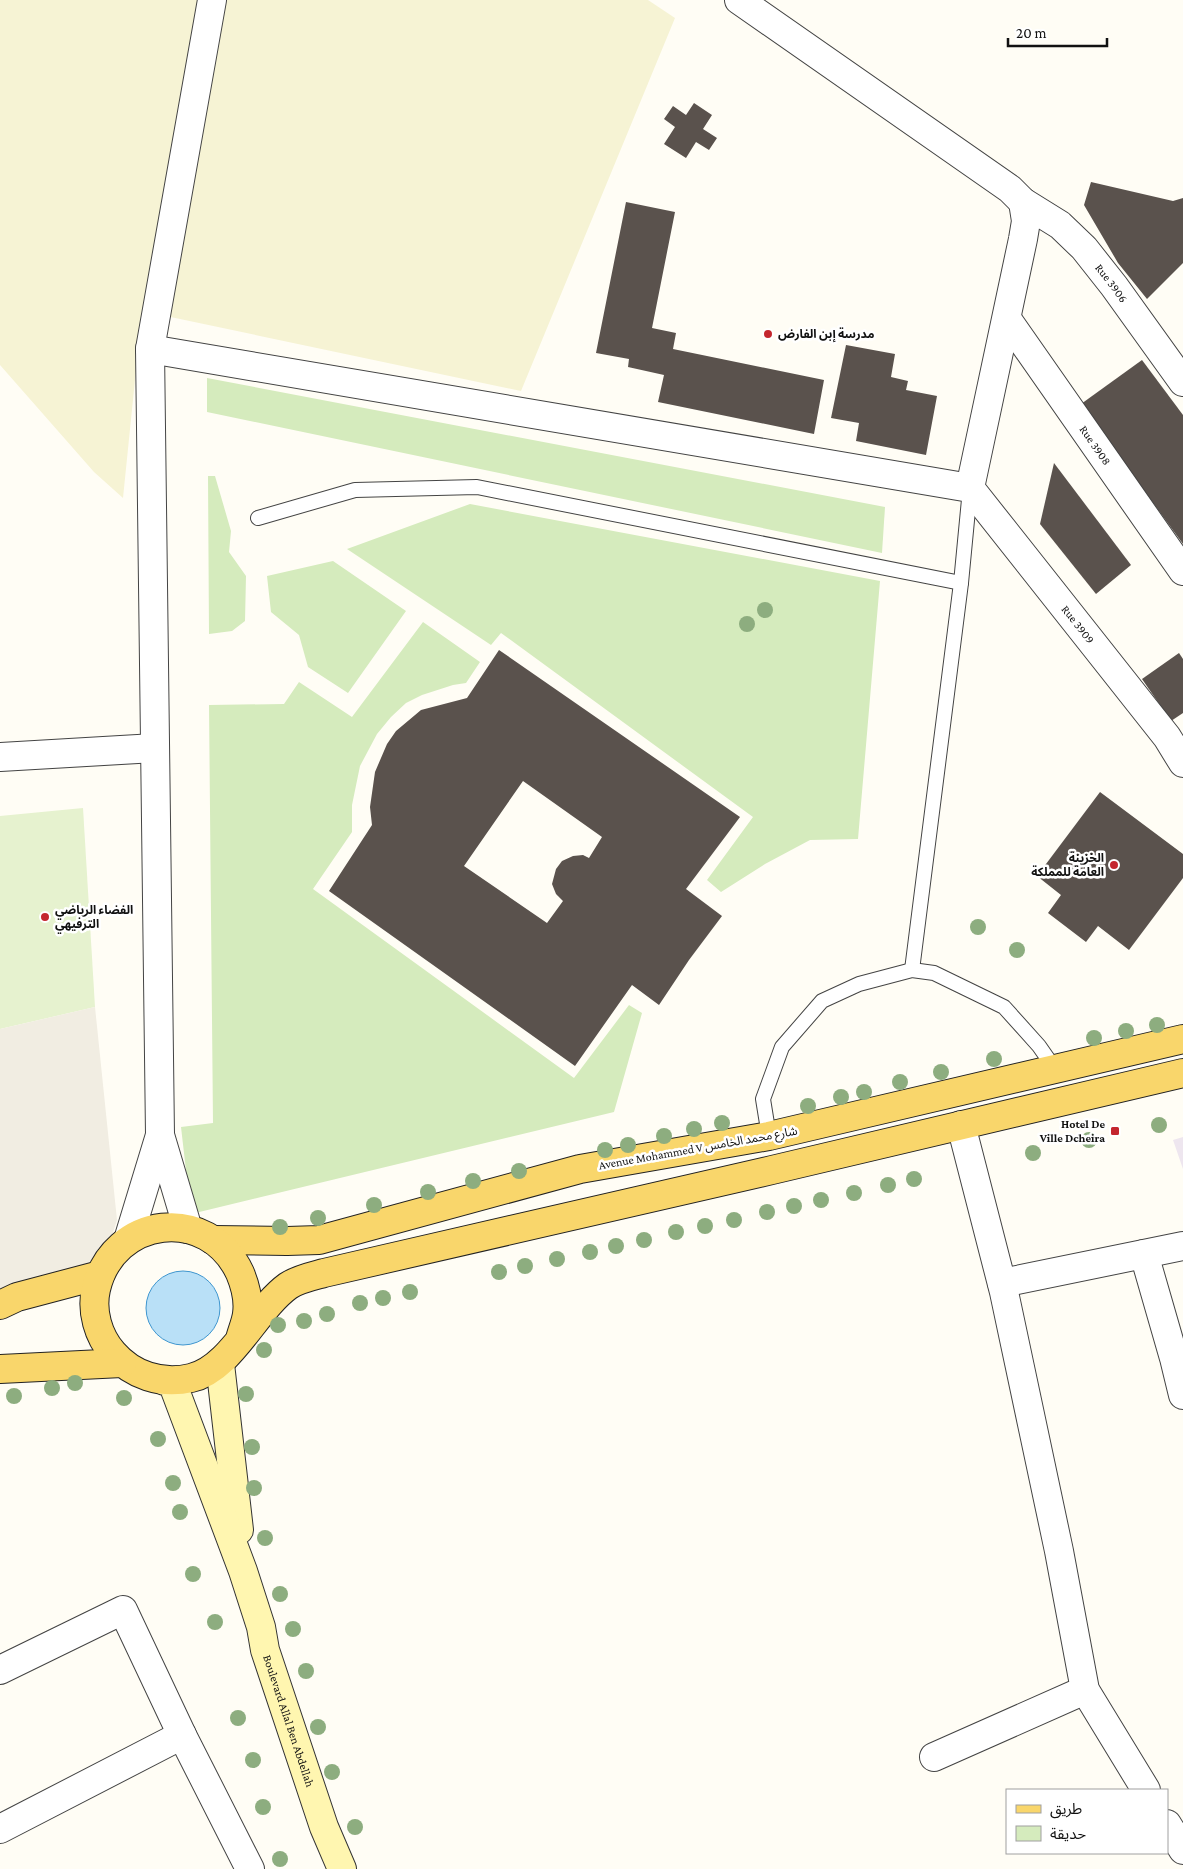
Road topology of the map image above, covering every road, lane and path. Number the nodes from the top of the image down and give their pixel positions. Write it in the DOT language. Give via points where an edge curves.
graph roads {
  1 [pos="212,0"];
  2 [pos="758,4"];
  3 [pos="1023,202"];
  4 [pos="1007,319"];
  5 [pos="150,349"];
  6 [pos="1183,382"];
  7 [pos="970,488"];
  8 [pos="258,518"];
  9 [pos="1183,571"];
  10 [pos="961,582"];
  11 [pos="1175,732"];
  12 [pos="155,748"];
  13 [pos="0,757"];
  14 [pos="1183,763"];
  15 [pos="912,970"];
  16 [pos="1183,1039"];
  17 [pos="1055,1069"];
  18 [pos="1183,1073"];
  19 [pos="961,1126"];
  20 [pos="160,1135"];
  21 [pos="769,1136"];
  22 [pos="188,1229"];
  23 [pos="128,1240"];
  24 [pos="213,1240"];
  25 [pos="1183,1246"];
  26 [pos="1144,1254"];
  27 [pos="100,1274"];
  28 [pos="1002,1283"];
  29 [pos="0,1305"];
  30 [pos="240,1339"];
  31 [pos="122,1363"];
  32 [pos="220,1364"];
  33 [pos="0,1369"];
  34 [pos="165,1381"];
  35 [pos="1183,1395"];
  36 [pos="244,1571"];
  37 [pos="0,1670"];
  38 [pos="1085,1690"];
  39 [pos="182,1735"];
  40 [pos="934,1757"];
  41 [pos="1145,1789"];
  42 [pos="1168,1826"];
  43 [pos="0,1828"];
  44 [pos="1183,1850"];
  45 [pos="250,1869"];
  46 [pos="342,1869"];
  1 -- 5 [label="street"];
  2 -- 3 [label="street, Rue 3906" via="1010,189"];
  3 -- 4 [label="street" via="1026,221"];
  3 -- 6 [label="street, Rue 3906" via="1060,225 1084,248"];
  4 -- 7 [label="street"];
  4 -- 9 [label="street, Rue 3908"];
  5 -- 7 [label="street"];
  5 -- 12 [label="street"];
  7 -- 10 [label="lane"];
  7 -- 11 [label="street, Rue 3909"];
  8 -- 10 [label="lane" via="355,490 477,486"];
  10 -- 15 [label="lane"];
  11 -- 14 [label="street, Rue 3909"];
  12 -- 13 [label="street"];
  12 -- 20 [label="street"];
  15 -- 17 [label="lane" via="934,972 1004,1007"];
  15 -- 21 [label="lane" via="859,984 822,1001 782,1047 763,1099"];
  16 -- 17 [label="main road, Avenue Mohammed V شارع محمد الخامس"];
  17 -- 21 [label="main road, Avenue Mohammed V شارع محمد الخامس"];
  18 -- 19 [label="main road"];
  19 -- 28 [label="street"];
  19 -- 30 [label="main road" via="324,1273 290,1285"];
  20 -- 22 [label="street"];
  20 -- 23 [label="street"];
  21 -- 24 [label="main road, Avenue Mohammed V شارع محمد الخامس" via="580,1169 319,1240"];
  22 -- 23 [label="main road" via="163,1227"];
  22 -- 24 [label="main road"];
  23 -- 27 [label="main road" via="111,1255"];
  24 -- 30 [label="main road" via="233,1259 245,1285 248,1312"];
  25 -- 26 [label="street"];
  26 -- 28 [label="street"];
  26 -- 35 [label="street"];
  27 -- 29 [label="main road" via="17,1297"];
  27 -- 31 [label="main road" via="94,1298 96,1322 106,1345"];
  28 -- 38 [label="street"];
  30 -- 32 [label="main road"];
  31 -- 33 [label="main road"];
  31 -- 34 [label="main road" via="142,1375"];
  32 -- 34 [label="main road" via="194,1378"];
  32 -- 36 [label="street, Boulevard Allal Ben Abdellah"];
  34 -- 36 [label="street, Boulevard Allal Ben Abdellah" via="172,1382"];
  36 -- 46 [label="street, Boulevard Allal Ben Abdellah" via="265,1650 324,1827"];
  37 -- 39 [label="street" via="123,1610"];
  38 -- 40 [label="street"];
  38 -- 41 [label="street"];
  39 -- 43 [label="street"];
  39 -- 45 [label="street"];
  42 -- 44 [label="street"];
}
